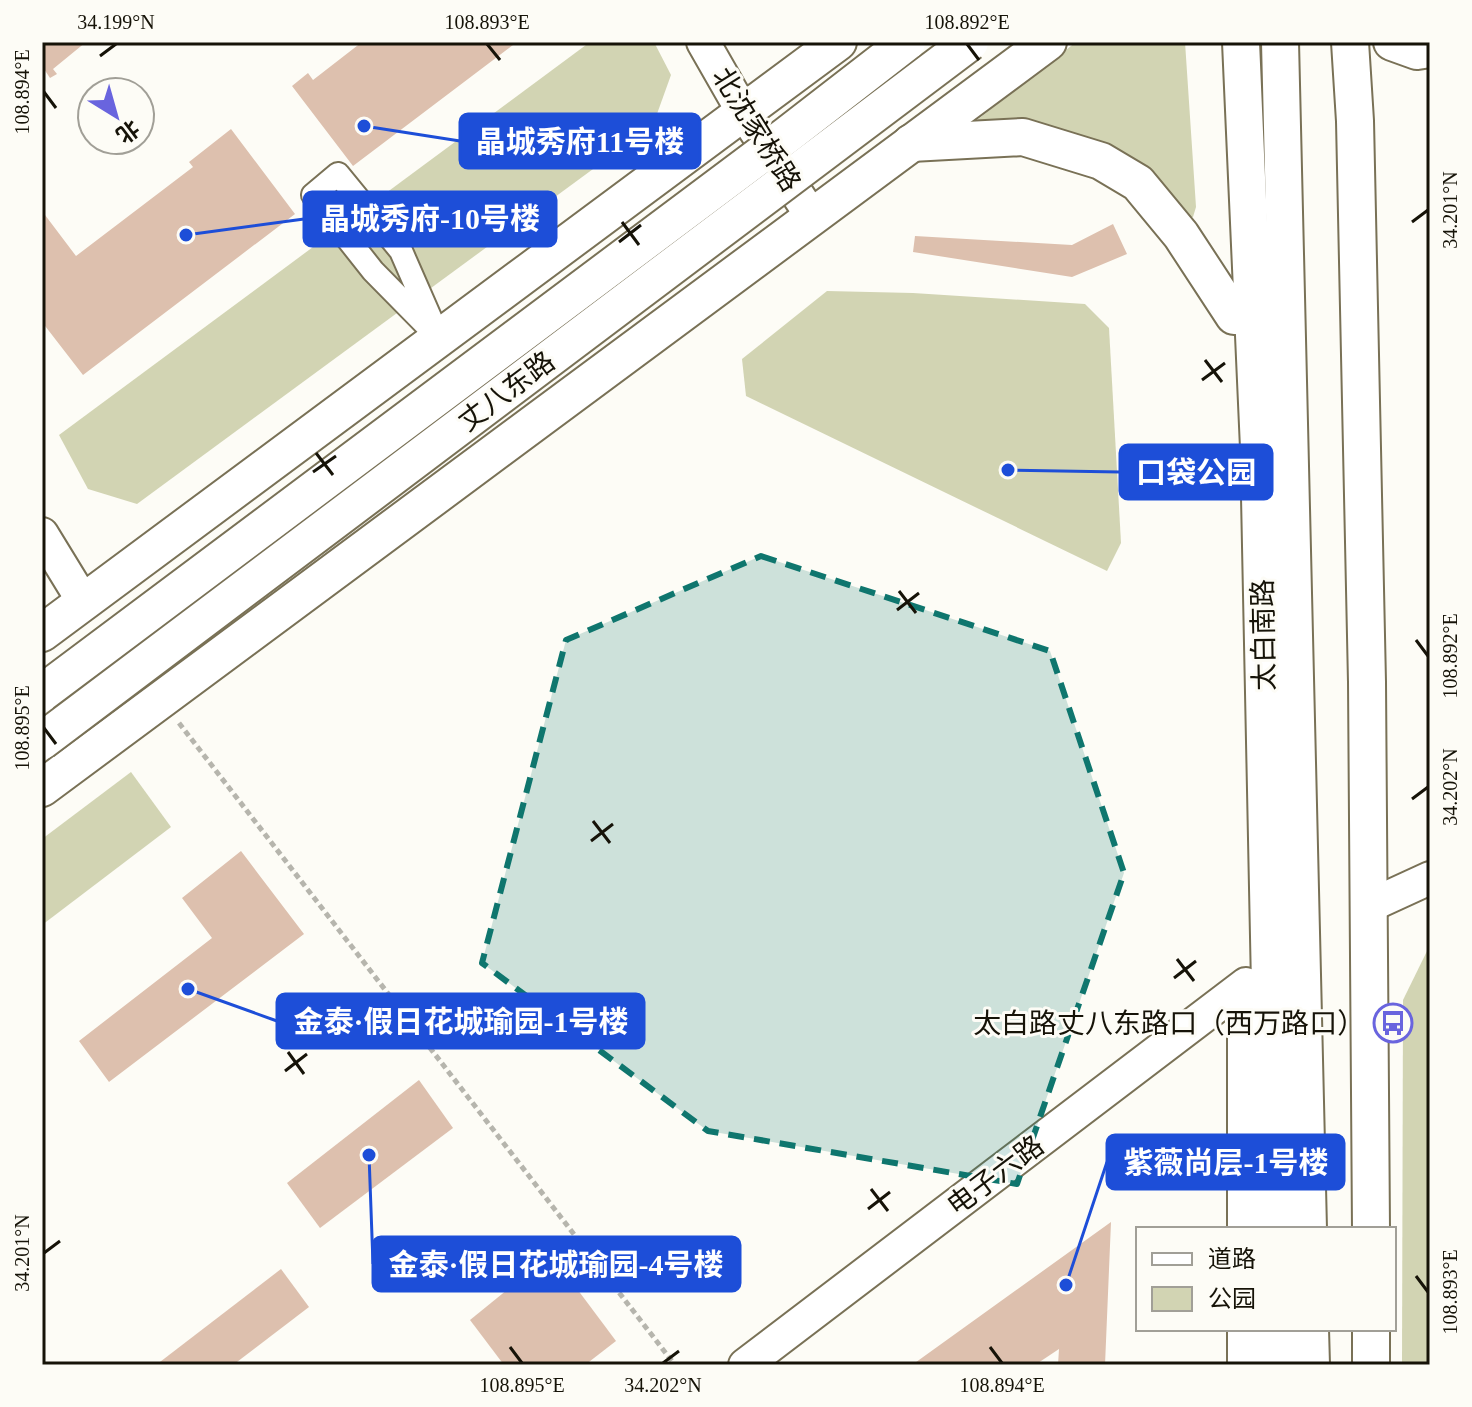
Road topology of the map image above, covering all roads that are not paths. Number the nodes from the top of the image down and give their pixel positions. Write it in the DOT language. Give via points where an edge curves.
graph roads {
  1 [pos="703,42"];
  2 [pos="838,42"];
  3 [pos="907,42"];
  4 [pos="970,42"];
  5 [pos="1048,42"];
  6 [pos="1219,42"];
  7 [pos="1241,42"];
  8 [pos="1280,42"];
  9 [pos="1350,42"];
  10 [pos="1374,42"];
  11 [pos="1392,42"];
  12 [pos="1430,49"];
  13 [pos="743,112"];
  14 [pos="1355,121"];
  15 [pos="911,143"];
  16 [pos="811,215"];
  17 [pos="1234,316"];
  18 [pos="439,338"];
  19 [pos="42,534"];
  20 [pos="83,601"];
  21 [pos="46,621"];
  22 [pos="42,693"];
  23 [pos="42,741"];
  24 [pos="42,788"];
  25 [pos="1430,878"];
  26 [pos="1369,906"];
  27 [pos="1246,984"];
  28 [pos="1246,1227"];
  29 [pos="1275,1227"];
  30 [pos="1308,1227"];
  31 [pos="1371,1227"];
  32 [pos="1246,1331"];
  33 [pos="1277,1331"];
  34 [pos="1310,1331"];
  35 [pos="1371,1331"];
  36 [pos="745,1365"];
  37 [pos="1246,1365"];
  38 [pos="1278,1365"];
  39 [pos="1311,1365"];
  40 [pos="1371,1365"];
  1 -- 13 [label="street, 北沈家桥路"];
  2 -- 13 [label="main road"];
  3 -- 22 [label="main road, 丈八东路, bridge"];
  4 -- 23 [label="main road, 丈八东路, bridge"];
  5 -- 15 [label="main road"];
  6 -- 17 [label="main road, 太白南路"];
  7 -- 29 [label="main road, 太白南路" via="1259,448"];
  8 -- 30 [label="main road, 太白南路"];
  9 -- 14 [label="main road"];
  10 -- 14 [label="main road"];
  11 -- 12 [label="main road" via="1417,51"];
  13 -- 16 [label="street, 北沈家桥路"];
  13 -- 18 [label="main road"];
  14 -- 26 [label="main road"];
  15 -- 16 [label="main road"];
  15 -- 17 [label="main road" via="1023,137 1101,161 1138,183 1181,235"];
  16 -- 24 [label="main road"];
  17 -- 27 [label="main road, 太白南路"];
  18 -- 18 [label="street" via="401,251 338,174 313,195 373,271"];
  18 -- 20 [label="main road"];
  19 -- 20 [label="street"];
  20 -- 21 [label="main road"];
  25 -- 26 [label="street"];
  26 -- 31 [label="main road"];
  27 -- 28 [label="main road, 太白南路"];
  27 -- 36 [label="street, 电子六路"];
  32 -- 37 [label="main road"];
  33 -- 38 [label="main road"];
  34 -- 39 [label="main road"];
  35 -- 40 [label="main road"];
}
